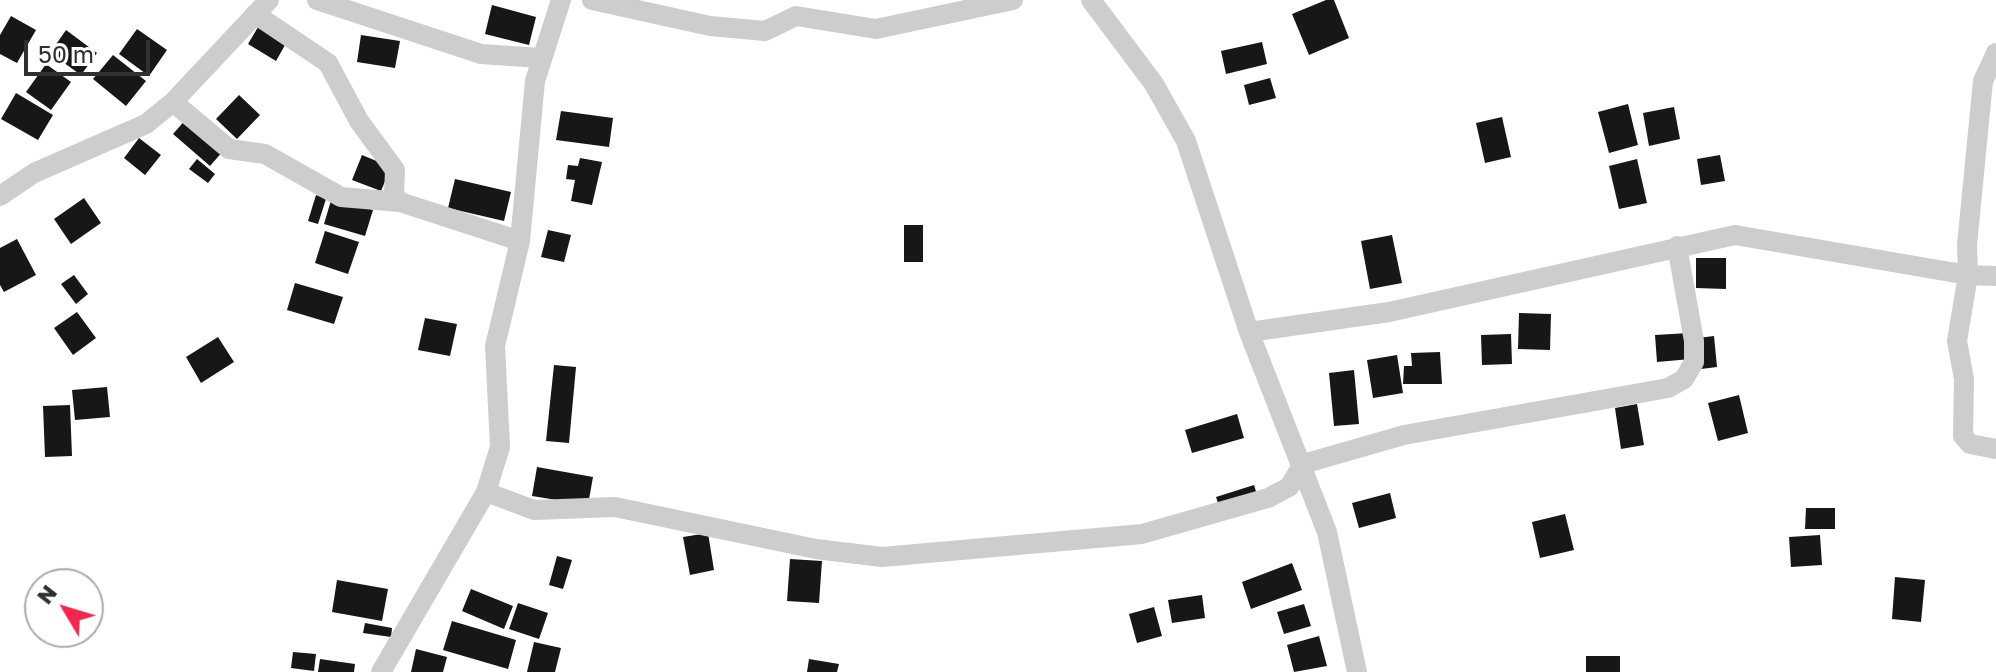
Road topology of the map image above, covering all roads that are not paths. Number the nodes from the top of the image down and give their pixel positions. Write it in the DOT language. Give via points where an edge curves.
graph roads {
  1 [pos="317,0"];
  2 [pos="561,0"];
  3 [pos="592,0"];
  4 [pos="1013,0"];
  5 [pos="1091,0"];
  6 [pos="262,7"];
  7 [pos="1996,53"];
  8 [pos="540,58"];
  9 [pos="173,102"];
  10 [pos="0,196"];
  11 [pos="400,202"];
  12 [pos="520,241"];
  13 [pos="1677,246"];
  14 [pos="1968,275"];
  15 [pos="1996,276"];
  16 [pos="1249,332"];
  17 [pos="1996,449"];
  18 [pos="1303,464"];
  19 [pos="486,492"];
  20 [pos="381,672"];
  21 [pos="1357,672"];
  1 -- 8 [label="street" via="481,54"];
  2 -- 8 [label="street"];
  3 -- 4 [label="street" via="710,26 765,31 796,16 876,29"];
  5 -- 16 [label="street" via="1154,84 1186,141"];
  6 -- 9 [label="street"];
  6 -- 11 [label="street" via="328,63 359,121 395,170 394,194"];
  7 -- 14 [label="street" via="1983,81"];
  8 -- 12 [label="street"];
  9 -- 10 [label="street" via="146,124 34,173"];
  9 -- 11 [label="street" via="229,149 265,154 341,197"];
  11 -- 12 [label="street"];
  12 -- 19 [label="street" via="495,346 500,447"];
  13 -- 14 [label="street" via="1750,236"];
  13 -- 16 [label="street" via="1389,312"];
  13 -- 18 [label="street" via="1694,341 1694,362 1684,379 1668,388 1404,435"];
  14 -- 15 [label="street"];
  14 -- 17 [label="street" via="1957,341 1964,379 1960,427 1970,444"];
  16 -- 18 [label="street"];
  18 -- 19 [label="street" via="1289,487 1268,498 1142,534 882,557 816,549 615,507 534,510"];
  18 -- 21 [label="street" via="1327,532"];
  19 -- 20 [label="street"];
}
